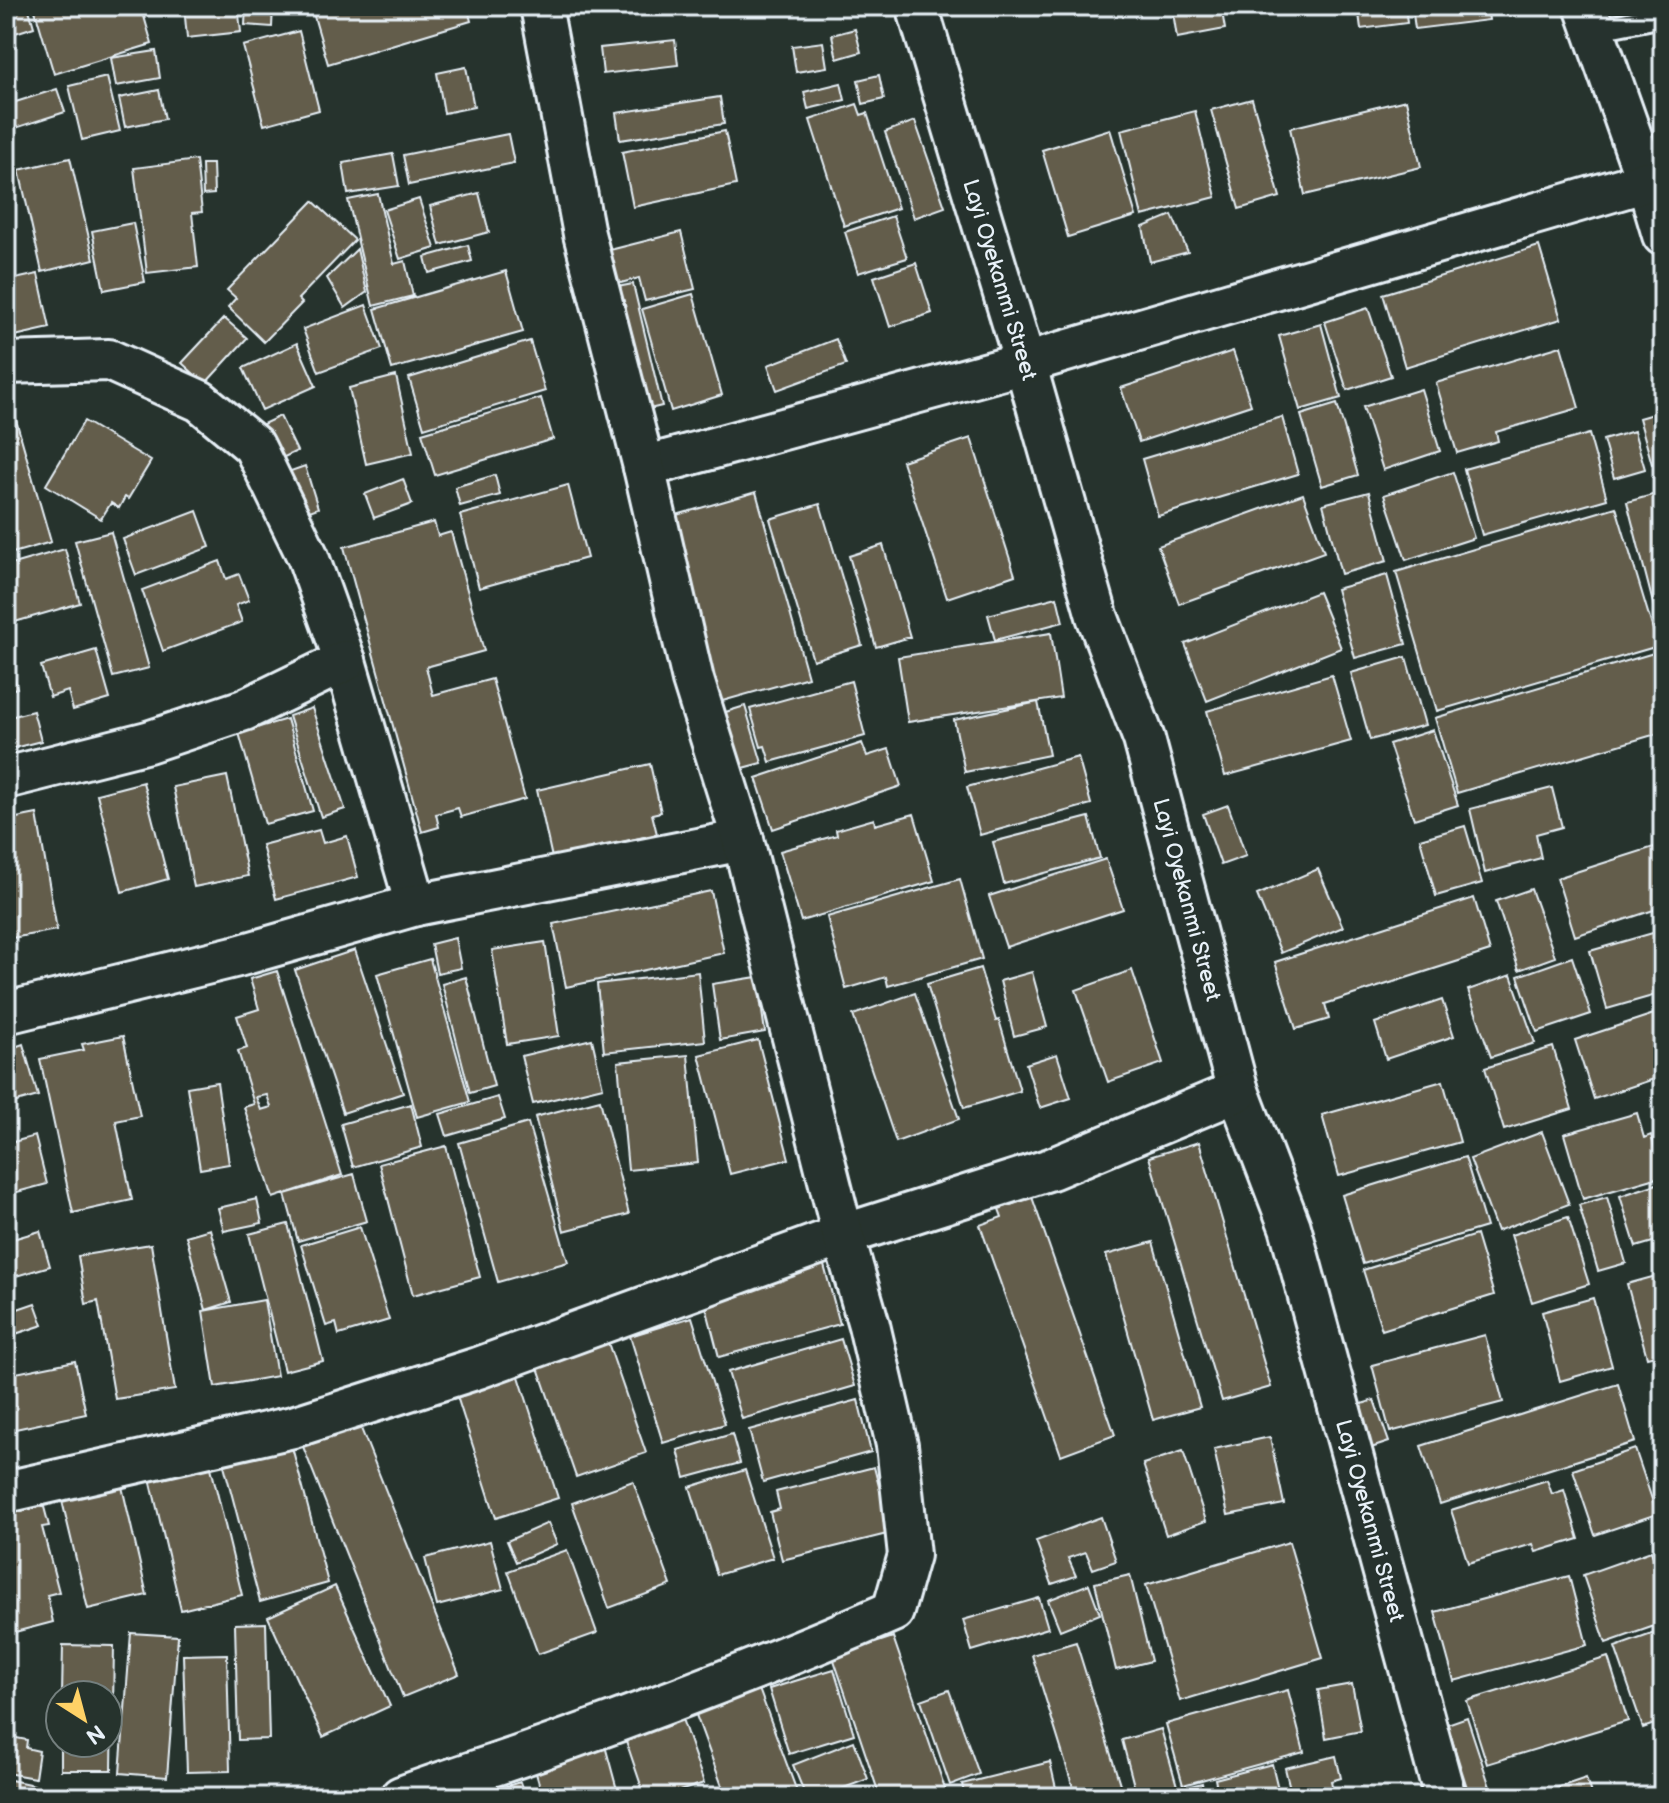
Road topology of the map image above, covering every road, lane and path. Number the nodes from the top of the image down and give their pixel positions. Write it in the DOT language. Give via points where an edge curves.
graph roads {
  1 [pos="541,6"];
  2 [pos="917,6"];
  3 [pos="1663,16"];
  4 [pos="1589,18"];
  5 [pos="1647,181"];
  6 [pos="1663,235"];
  7 [pos="6,363"];
  8 [pos="1025,363"];
  9 [pos="644,467"];
  10 [pos="345,661"];
  11 [pos="6,778"];
  12 [pos="743,840"];
  13 [pos="416,905"];
  14 [pos="6,1013"];
  15 [pos="1238,1091"];
  16 [pos="843,1235"];
  17 [pos="6,1492"];
  18 [pos="401,1797"];
  19 [pos="1445,1797"];
  1 -- 9 [label="street" via="584,234"];
  2 -- 8 [label="street, Layi Oyekanmi Street"];
  3 -- 4 [label="lane"];
  4 -- 5 [label="street"];
  5 -- 6 [label="street"];
  5 -- 8 [label="street"];
  7 -- 10 [label="street" via="109,360 200,401 254,446 308,557"];
  8 -- 9 [label="street"];
  8 -- 15 [label="street, Layi Oyekanmi Street" via="1097,616 1144,739"];
  9 -- 12 [label="street" via="693,680"];
  10 -- 11 [label="street" via="244,710 148,742"];
  10 -- 13 [label="street"];
  12 -- 13 [label="street"];
  12 -- 16 [label="street"];
  13 -- 14 [label="street"];
  15 -- 16 [label="street" via="1051,1169"];
  15 -- 19 [label="street, Layi Oyekanmi Street" via="1290,1227"];
  16 -- 17 [label="street" via="478,1368 293,1427"];
  16 -- 18 [label="street" via="897,1445 909,1555 893,1611 697,1692"];
}
